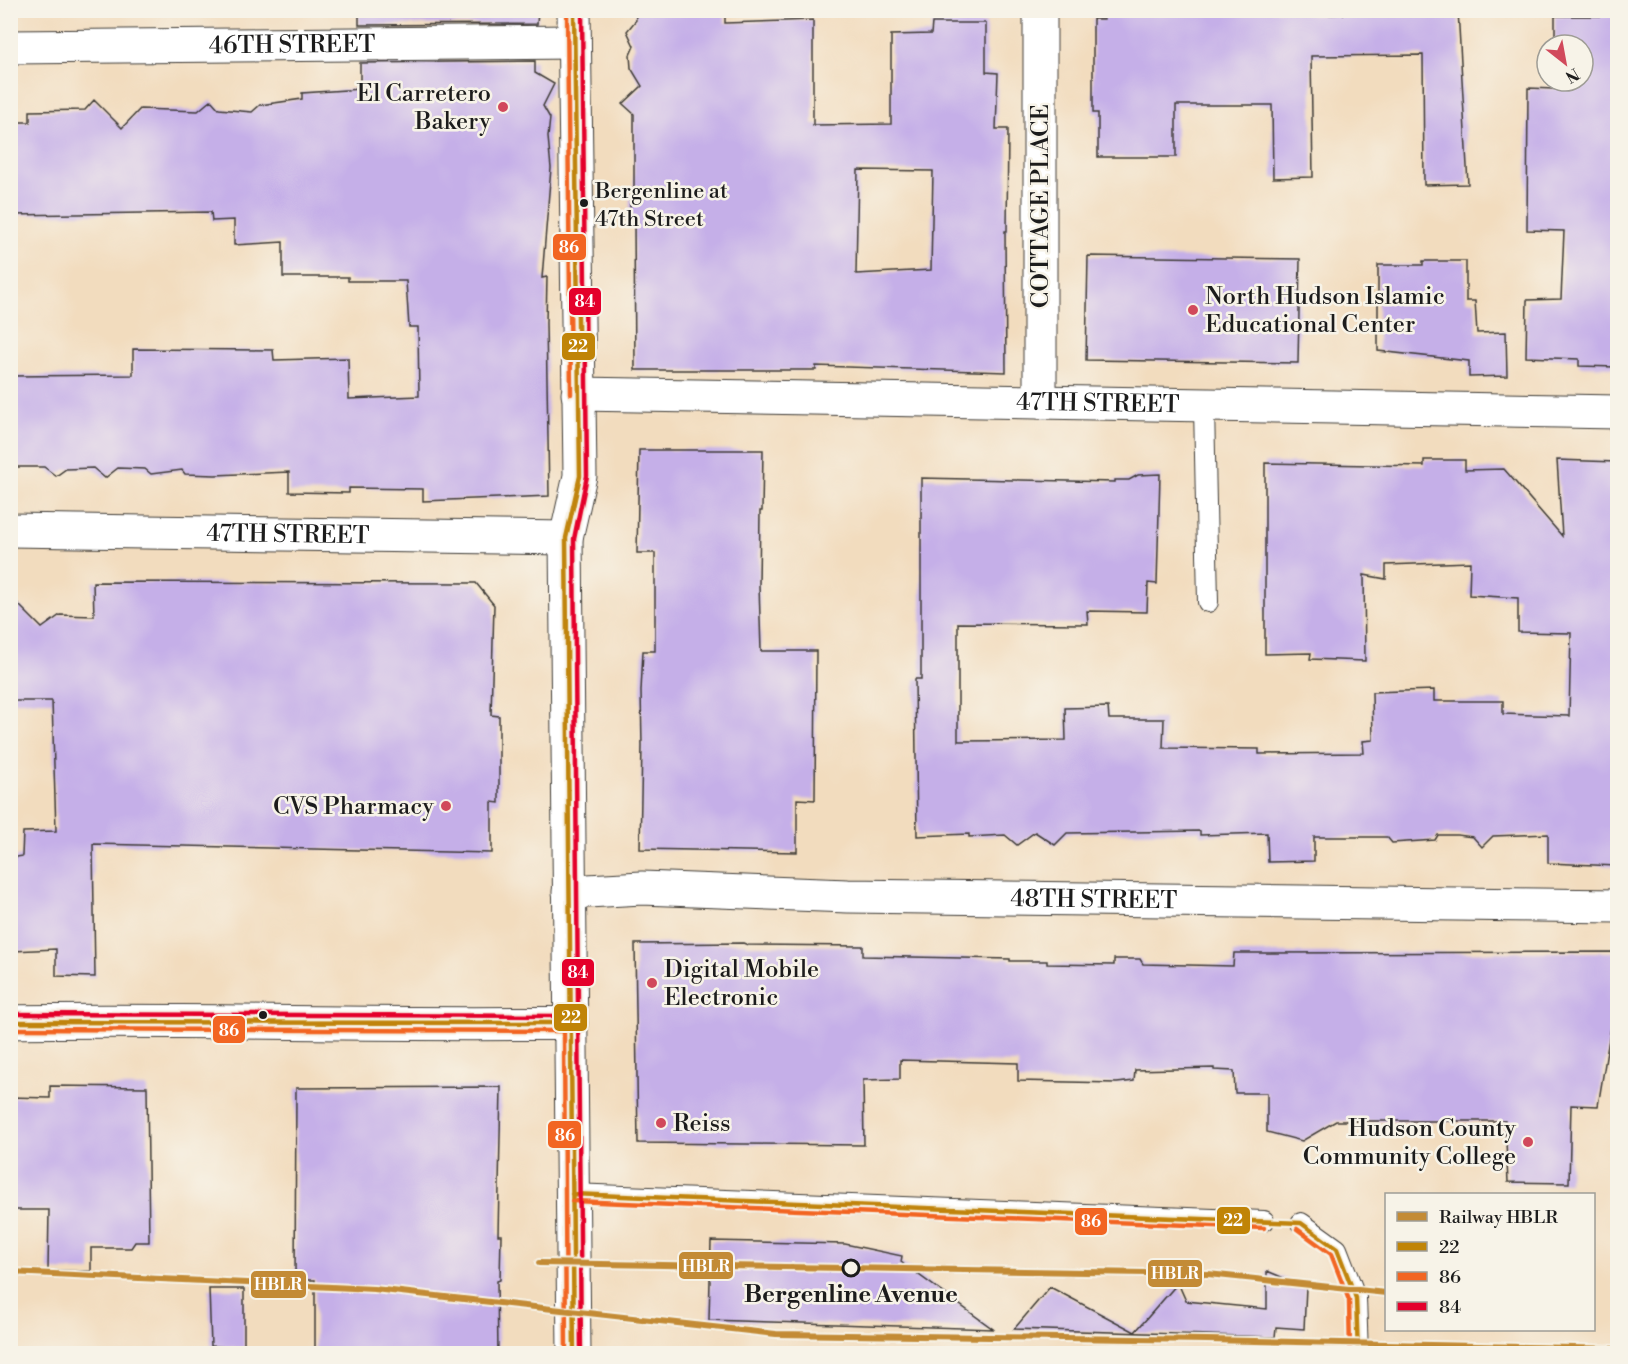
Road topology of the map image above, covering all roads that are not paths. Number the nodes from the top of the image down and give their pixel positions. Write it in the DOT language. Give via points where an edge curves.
graph roads {
  1 [pos="1040,10"];
  2 [pos="574,26"];
  3 [pos="10,47"];
  4 [pos="578,394"];
  5 [pos="1040,402"];
  6 [pos="1204,406"];
  7 [pos="1617,412"];
  8 [pos="10,530"];
  9 [pos="566,538"];
  10 [pos="1208,602"];
  11 [pos="569,892"];
  12 [pos="1617,906"];
  13 [pos="10,1022"];
  14 [pos="572,1023"];
  15 [pos="572,1194"];
  16 [pos="1264,1221"];
  17 [pos="1301,1223"];
  18 [pos="574,1353"];
  19 [pos="1358,1353"];
  1 -- 5 [label="street, COTTAGE PLACE"];
  2 -- 3 [label="street, 46TH STREET"];
  2 -- 4 [label="street"];
  4 -- 5 [label="street, 47TH STREET"];
  4 -- 9 [label="street" via="580,476"];
  5 -- 6 [label="street, 47TH STREET"];
  6 -- 7 [label="street, 47TH STREET"];
  6 -- 10 [label="lane"];
  8 -- 9 [label="street, 47TH STREET"];
  9 -- 11 [label="street"];
  11 -- 12 [label="street, 48TH STREET" via="642,888 872,896"];
  11 -- 14 [label="street"];
  13 -- 14 [label="street"];
  14 -- 15 [label="street"];
  15 -- 16 [label="lane"];
  15 -- 18 [label="street"];
  17 -- 19 [label="lane" via="1337,1249 1356,1298"];
}
